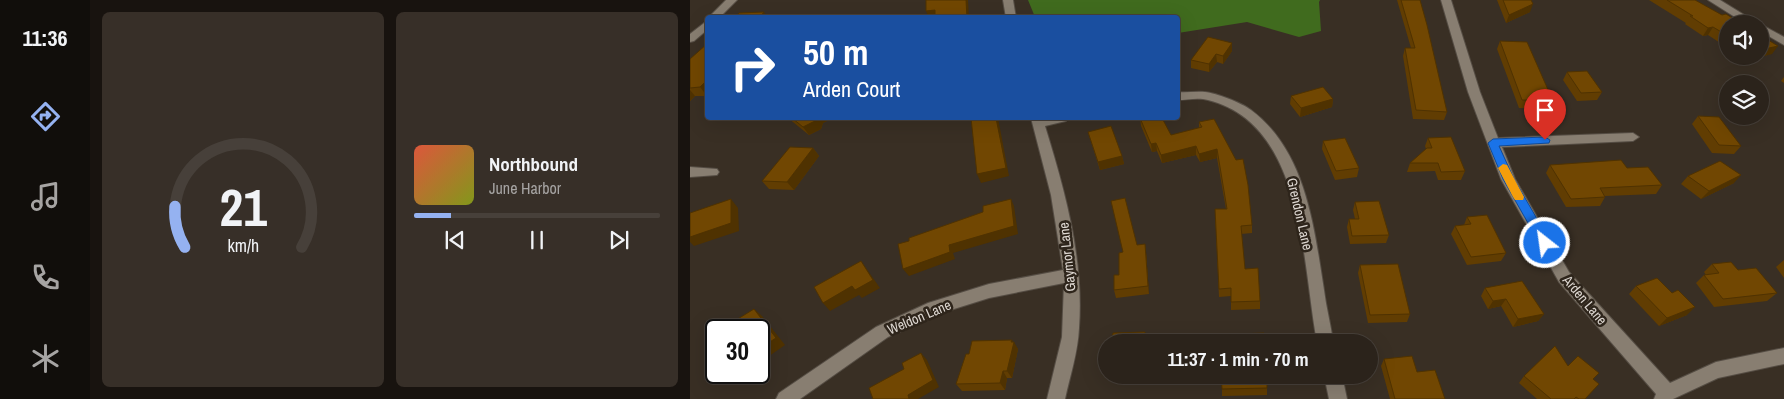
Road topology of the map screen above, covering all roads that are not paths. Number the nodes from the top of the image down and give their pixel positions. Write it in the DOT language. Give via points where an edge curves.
graph roads {
  1 [pos="732,0"];
  2 [pos="1008,0"];
  3 [pos="1446,0"];
  4 [pos="1713,0"];
  5 [pos="716,15"];
  6 [pos="1010,15"];
  7 [pos="1739,15"];
  8 [pos="705,26"];
  9 [pos="1769,33"];
  10 [pos="690,39"];
  11 [pos="1784,42"];
  12 [pos="1180,96"];
  13 [pos="1038,120"];
  14 [pos="1633,137"];
  15 [pos="1493,143"];
  16 [pos="690,172"];
  17 [pos="712,172"];
  18 [pos="1071,275"];
  19 [pos="1324,334"];
  20 [pos="1784,356"];
  21 [pos="1335,384"];
  22 [pos="1665,396"];
  23 [pos="785,399"];
  24 [pos="1056,399"];
  25 [pos="1338,399"];
  1 -- 5 [label="street"];
  2 -- 6 [label="street"];
  3 -- 15 [label="street, Arden Lane"];
  4 -- 7 [label="street"];
  8 -- 10 [label="street"];
  9 -- 11 [label="street"];
  12 -- 19 [label="street, Grendon Lane" via="1211,97 1236,107 1259,121 1272,135 1294,179 1301,204"];
  13 -- 18 [label="street, Gaymor Lane" via="1059,195"];
  14 -- 15 [label="street"];
  15 -- 22 [label="street, Arden Lane" via="1508,179 1564,277"];
  16 -- 17 [label="street"];
  18 -- 23 [label="street, Weldon Lane" via="989,291 934,308 882,332"];
  18 -- 24 [label="street, Gaymor Lane" via="1071,329"];
  20 -- 22 [label="street" via="1716,370"];
  21 -- 25 [label="street"];
}
